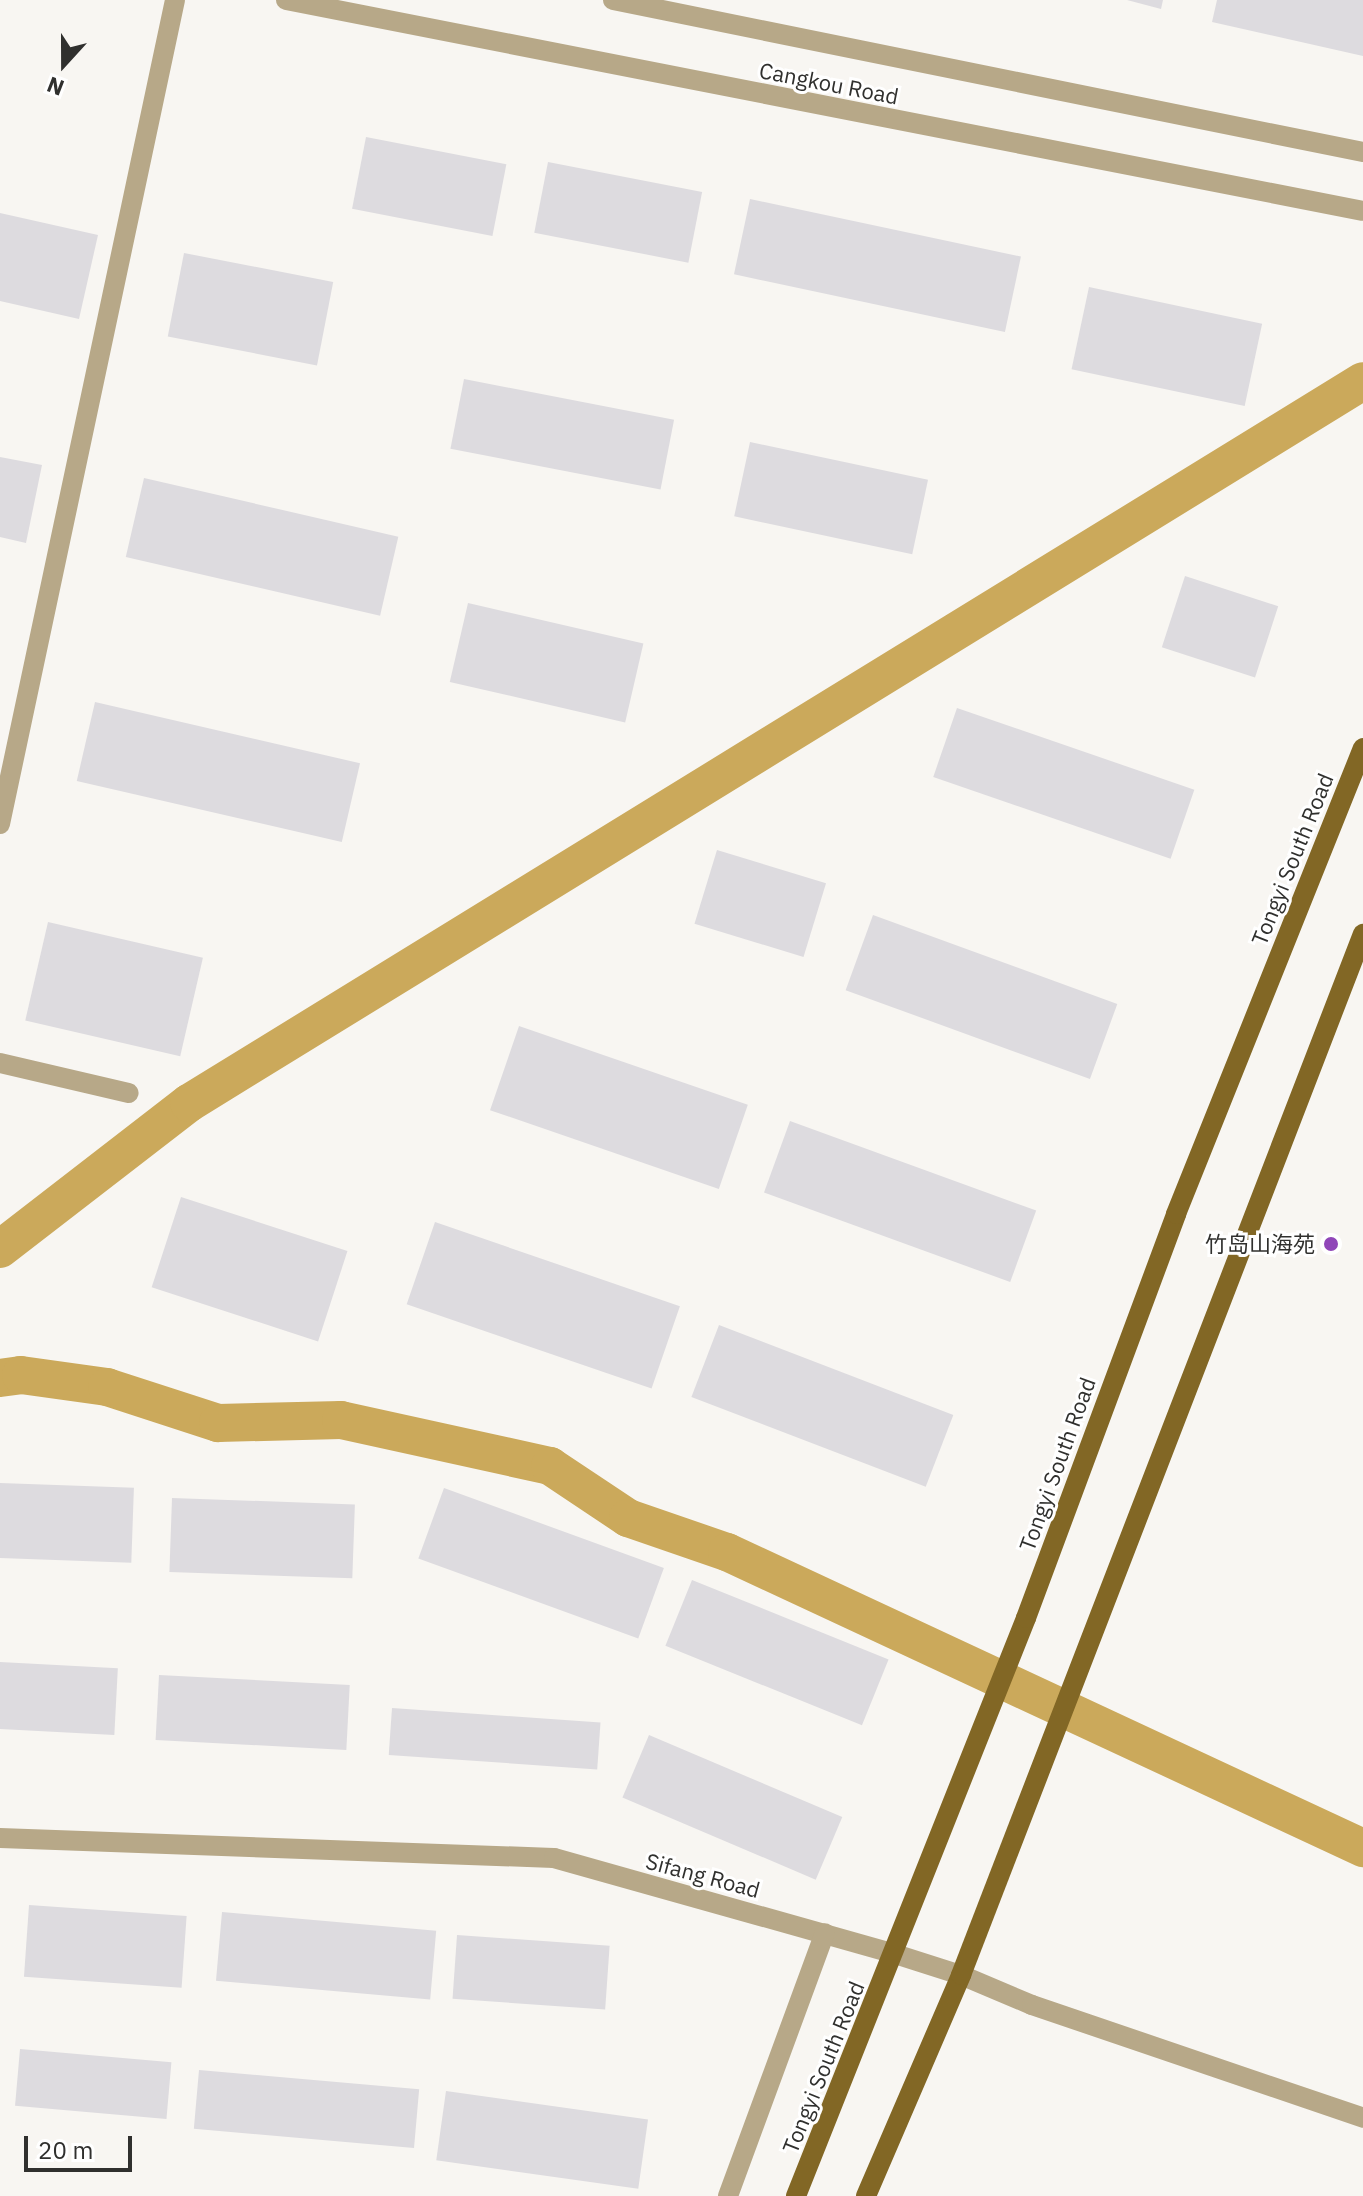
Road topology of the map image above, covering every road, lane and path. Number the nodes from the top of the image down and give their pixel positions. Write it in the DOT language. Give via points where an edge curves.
graph roads {
  1 [pos="175,0"];
  2 [pos="286,0"];
  3 [pos="613,0"];
  4 [pos="1363,152"];
  5 [pos="1363,211"];
  6 [pos="1363,748"];
  7 [pos="0,824"];
  8 [pos="1363,934"];
  9 [pos="0,1063"];
  10 [pos="129,1093"];
  11 [pos="0,1838"];
  12 [pos="825,1933"];
  13 [pos="895,1954"];
  14 [pos="961,1975"];
  15 [pos="1363,2118"];
  16 [pos="728,2196"];
  17 [pos="796,2196"];
  18 [pos="866,2196"];
  1 -- 7 [label="street"];
  2 -- 5 [label="street, Cangkou Road"];
  3 -- 4 [label="street, Cangkou Road"];
  6 -- 13 [label="main road, Tongyi South Road" via="1176,1214"];
  8 -- 14 [label="main road"];
  9 -- 10 [label="street"];
  11 -- 12 [label="street, Sifang Road" via="554,1858"];
  12 -- 13 [label="street, Sifang Road"];
  12 -- 16 [label="street"];
  13 -- 14 [label="street, Sifang Road"];
  13 -- 17 [label="main road, Tongyi South Road"];
  14 -- 15 [label="street, Sifang Road" via="1032,2005"];
  14 -- 18 [label="main road"];
}
